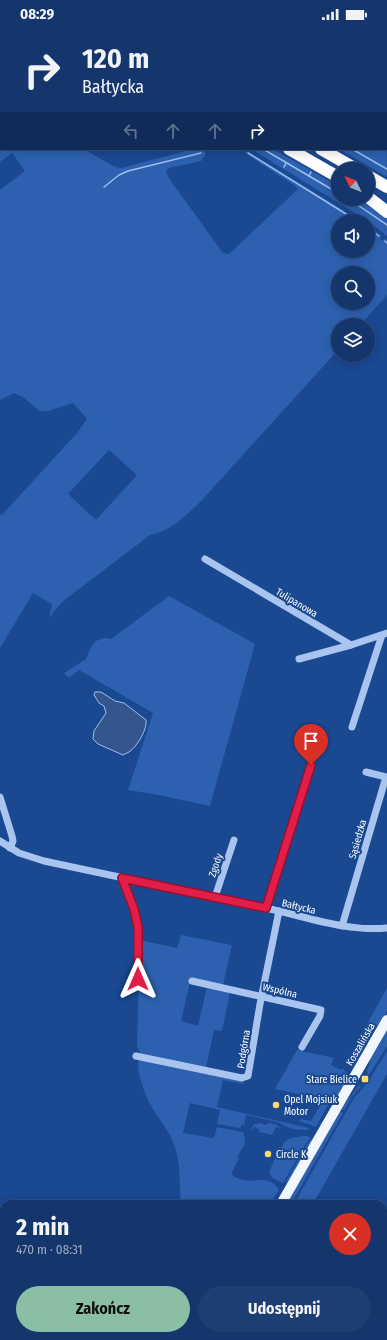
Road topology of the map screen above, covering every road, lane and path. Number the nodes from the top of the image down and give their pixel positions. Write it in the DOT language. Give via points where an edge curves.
graph roads {
  1 [pos="291,150"];
  2 [pos="323,150"];
  3 [pos="344,162"];
  4 [pos="331,173"];
  5 [pos="375,180"];
  6 [pos="387,186"];
  7 [pos="375,200"];
  8 [pos="375,202"];
  9 [pos="387,206"];
  10 [pos="387,212"];
  11 [pos="205,558"];
  12 [pos="384,634"];
  13 [pos="351,645"];
  14 [pos="299,659"];
  15 [pos="352,727"];
  16 [pos="311,765"];
  17 [pos="366,772"];
  18 [pos="0,797"];
  19 [pos="234,840"];
  20 [pos="0,841"];
  21 [pos="10,848"];
  22 [pos="122,878"];
  23 [pos="215,897"];
  24 [pos="266,908"];
  25 [pos="279,911"];
  26 [pos="342,926"];
  27 [pos="387,928"];
  28 [pos="138,979"];
  29 [pos="192,981"];
  30 [pos="261,996"];
  31 [pos="387,1020"];
  32 [pos="302,1047"];
  33 [pos="136,1056"];
  34 [pos="283,1200"];
  1 -- 4 [label="highway"];
  2 -- 3 [label="highway"];
  5 -- 6 [label="highway"];
  7 -- 9 [label="highway"];
  8 -- 10 [label="highway"];
  11 -- 13 [label="street, Tulipanowa"];
  12 -- 13 [label="street"];
  12 -- 15 [label="street"];
  13 -- 14 [label="street"];
  16 -- 24 [label="street"];
  17 -- 26 [label="street, Sąsiedzka" via="386,777"];
  18 -- 21 [label="street" via="12,836"];
  19 -- 23 [label="street, Zgody"];
  20 -- 21 [label="street, Bałtycka"];
  21 -- 22 [label="street, Bałtycka" via="44,862"];
  22 -- 23 [label="street, Bałtycka"];
  22 -- 28 [label="street" via="138,927"];
  23 -- 24 [label="street, Bałtycka"];
  24 -- 25 [label="street, Bałtycka"];
  25 -- 26 [label="street, Bałtycka"];
  25 -- 30 [label="street, Podgórna"];
  26 -- 27 [label="street, Bałtycka"];
  29 -- 30 [label="street, Wspólna"];
  30 -- 32 [label="street, Wspólna" via="321,1010"];
  30 -- 33 [label="street, Podgórna" via="249,1073 245,1078"];
  31 -- 34 [label="main road, Koszalińska"];
}
